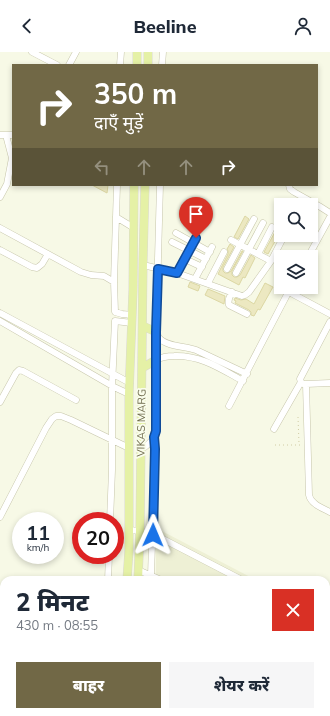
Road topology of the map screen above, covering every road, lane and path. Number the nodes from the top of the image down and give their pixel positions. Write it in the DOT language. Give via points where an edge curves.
graph roads {
  1 [pos="32,52"];
  2 [pos="76,52"];
  3 [pos="121,52"];
  4 [pos="137,52"];
  5 [pos="148,52"];
  6 [pos="163,52"];
  7 [pos="55,64"];
  8 [pos="70,64"];
  9 [pos="120,64"];
  10 [pos="137,64"];
  11 [pos="148,64"];
  12 [pos="162,64"];
  13 [pos="6,135"];
  14 [pos="117,186"];
  15 [pos="134,186"];
  16 [pos="145,186"];
  17 [pos="160,186"];
  18 [pos="289,186"];
  19 [pos="0,197"];
  20 [pos="330,214"];
  21 [pos="116,217"];
  22 [pos="330,217"];
  23 [pos="254,218"];
  24 [pos="263,223"];
  25 [pos="272,227"];
  26 [pos="0,228"];
  27 [pos="134,228"];
  28 [pos="176,233"];
  29 [pos="194,240"];
  30 [pos="232,240"];
  31 [pos="172,242"];
  32 [pos="281,242"];
  33 [pos="240,245"];
  34 [pos="249,249"];
  35 [pos="0,250"];
  36 [pos="312,250"];
  37 [pos="189,251"];
  38 [pos="224,252"];
  39 [pos="48,254"];
  40 [pos="258,254"];
  41 [pos="185,259"];
  42 [pos="206,259"];
  43 [pos="270,261"];
  44 [pos="143,265"];
  45 [pos="202,267"];
  46 [pos="158,269"];
  47 [pos="227,269"];
  48 [pos="177,273"];
  49 [pos="236,273"];
  50 [pos="196,279"];
  51 [pos="114,282"];
  52 [pos="208,283"];
  53 [pos="232,292"];
  54 [pos="288,294"];
  55 [pos="297,294"];
  56 [pos="115,312"];
  57 [pos="0,313"];
  58 [pos="247,314"];
  59 [pos="330,314"];
  60 [pos="132,319"];
  61 [pos="0,321"];
  62 [pos="115,321"];
  63 [pos="330,322"];
  64 [pos="143,326"];
  65 [pos="156,332"];
  66 [pos="185,347"];
  67 [pos="184,356"];
  68 [pos="156,360"];
  69 [pos="142,368"];
  70 [pos="113,374"];
  71 [pos="247,374"];
  72 [pos="243,381"];
  73 [pos="130,383"];
  74 [pos="304,383"];
  75 [pos="330,383"];
  76 [pos="112,386"];
  77 [pos="129,394"];
  78 [pos="76,400"];
  79 [pos="0,402"];
  80 [pos="230,406"];
  81 [pos="298,417"];
  82 [pos="274,429"];
  83 [pos="154,437"];
  84 [pos="112,440"];
  85 [pos="275,445"];
  86 [pos="299,445"];
  87 [pos="308,445"];
  88 [pos="129,448"];
  89 [pos="141,450"];
  90 [pos="110,512"];
  91 [pos="330,512"];
  92 [pos="0,517"];
  93 [pos="129,530"];
  94 [pos="140,531"];
  95 [pos="153,535"];
  96 [pos="109,564"];
  97 [pos="138,570"];
  98 [pos="230,574"];
  99 [pos="108,576"];
  100 [pos="127,576"];
  101 [pos="138,576"];
  102 [pos="151,576"];
  103 [pos="234,576"];
  1 -- 7 [label="street"];
  2 -- 8 [label="street"];
  3 -- 9 [label="street"];
  4 -- 10 [label="main road"];
  5 -- 11 [label="main road"];
  6 -- 12 [label="street"];
  13 -- 19 [label="street" via="12,158 7,184"];
  14 -- 21 [label="street"];
  15 -- 27 [label="main road"];
  16 -- 44 [label="main road, VIKAS MARG"];
  17 -- 46 [label="street"];
  18 -- 20 [label="street" via="294,192"];
  21 -- 27 [label="street"];
  21 -- 51 [label="street"];
  22 -- 36 [label="street"];
  23 -- 33 [label="street"];
  24 -- 34 [label="street"];
  25 -- 40 [label="street"];
  26 -- 39 [label="street"];
  27 -- 60 [label="main road"];
  28 -- 29 [label="street"];
  29 -- 37 [label="street"];
  29 -- 42 [label="street" via="211,249"];
  30 -- 33 [label="street"];
  31 -- 37 [label="street"];
  32 -- 43 [label="street"];
  33 -- 34 [label="street"];
  33 -- 47 [label="street"];
  34 -- 40 [label="street"];
  34 -- 49 [label="street"];
  35 -- 39 [label="street" via="37,268"];
  37 -- 41 [label="street"];
  37 -- 42 [label="street"];
  38 -- 52 [label="street"];
  39 -- 51 [label="street" via="81,272 104,276"];
  40 -- 43 [label="street"];
  41 -- 45 [label="street"];
  41 -- 48 [label="street"];
  42 -- 45 [label="street"];
  43 -- 53 [label="street" via="249,292 242,296"];
  44 -- 46 [label="street"];
  44 -- 64 [label="main road, VIKAS MARG"];
  45 -- 50 [label="street"];
  46 -- 48 [label="street"];
  46 -- 65 [label="street"];
  48 -- 50 [label="street"];
  50 -- 52 [label="street"];
  51 -- 56 [label="street"];
  52 -- 53 [label="street"];
  53 -- 58 [label="street" via="228,299 229,305"];
  54 -- 71 [label="street"];
  55 -- 59 [label="street"];
  56 -- 60 [label="street"];
  56 -- 62 [label="street"];
  57 -- 70 [label="street"];
  60 -- 62 [label="street"];
  60 -- 73 [label="main road"];
  61 -- 76 [label="street"];
  62 -- 70 [label="street"];
  63 -- 74 [label="street" via="300,379"];
  64 -- 65 [label="main road"];
  64 -- 69 [label="main road, VIKAS MARG"];
  65 -- 66 [label="street" via="163,341"];
  65 -- 68 [label="street"];
  66 -- 67 [label="street"];
  66 -- 71 [label="street"];
  67 -- 68 [label="street" via="165,356"];
  67 -- 72 [label="street" via="201,359"];
  68 -- 69 [label="main road"];
  68 -- 83 [label="street"];
  69 -- 89 [label="main road, VIKAS MARG"];
  70 -- 73 [label="street"];
  70 -- 76 [label="street"];
  71 -- 72 [label="street"];
  72 -- 80 [label="street"];
  73 -- 77 [label="main road"];
  74 -- 75 [label="street"];
  74 -- 82 [label="street"];
  74 -- 87 [label="street"];
  76 -- 77 [label="street"];
  76 -- 84 [label="street"];
  77 -- 88 [label="main road"];
  78 -- 79 [label="street" via="19,370"];
  81 -- 86 [label="path"];
  83 -- 89 [label="street"];
  83 -- 95 [label="street"];
  84 -- 88 [label="street"];
  84 -- 90 [label="street"];
  84 -- 92 [label="street" via="71,420 56,416 46,428"];
  85 -- 86 [label="path"];
  86 -- 87 [label="path"];
  87 -- 91 [label="street" via="310,500"];
  88 -- 93 [label="main road"];
  89 -- 94 [label="main road, VIKAS MARG"];
  93 -- 94 [label="street"];
  93 -- 100 [label="main road"];
  94 -- 95 [label="street"];
  94 -- 97 [label="main road, VIKAS MARG"];
  95 -- 98 [label="street"];
  95 -- 102 [label="street"];
  96 -- 99 [label="street"];
  97 -- 101 [label="main road, VIKAS MARG"];
  97 -- 102 [label="street"];
  98 -- 103 [label="street"];
}
